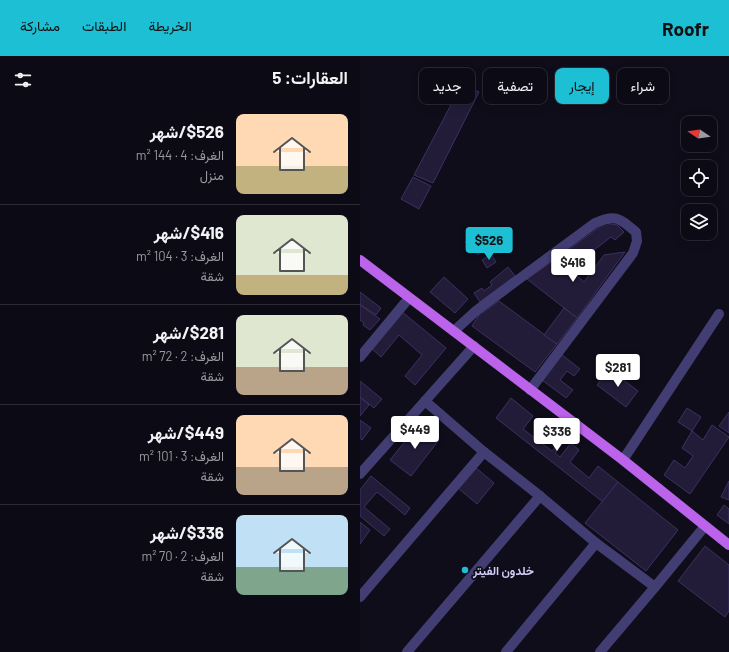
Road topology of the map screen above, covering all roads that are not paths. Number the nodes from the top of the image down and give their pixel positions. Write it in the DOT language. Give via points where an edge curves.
graph roads {
  1 [pos="360,260"];
  2 [pos="409,298"];
  3 [pos="719,314"];
  4 [pos="454,331"];
  5 [pos="474,346"];
  6 [pos="360,357"];
  7 [pos="530,390"];
  8 [pos="425,401"];
  9 [pos="484,452"];
  10 [pos="623,460"];
  11 [pos="360,474"];
  12 [pos="540,496"];
  13 [pos="705,526"];
  14 [pos="596,543"];
  15 [pos="729,545"];
  16 [pos="655,587"];
  17 [pos="360,597"];
  18 [pos="407,652"];
  19 [pos="506,652"];
  20 [pos="600,652"];
  1 -- 2 [label="main road"];
  2 -- 4 [label="main road"];
  2 -- 6 [label="street"];
  3 -- 10 [label="street"];
  4 -- 5 [label="main road"];
  4 -- 7 [label="street" via="477,310 595,223 607,218 616,218 636,232 637,241 633,253"];
  5 -- 7 [label="main road"];
  5 -- 8 [label="street"];
  7 -- 10 [label="main road"];
  8 -- 9 [label="street"];
  8 -- 11 [label="street"];
  9 -- 12 [label="street"];
  9 -- 17 [label="street"];
  10 -- 13 [label="main road"];
  12 -- 14 [label="street"];
  12 -- 18 [label="street"];
  13 -- 15 [label="main road"];
  13 -- 16 [label="street"];
  14 -- 16 [label="street"];
  14 -- 19 [label="street"];
  16 -- 20 [label="street"];
}
